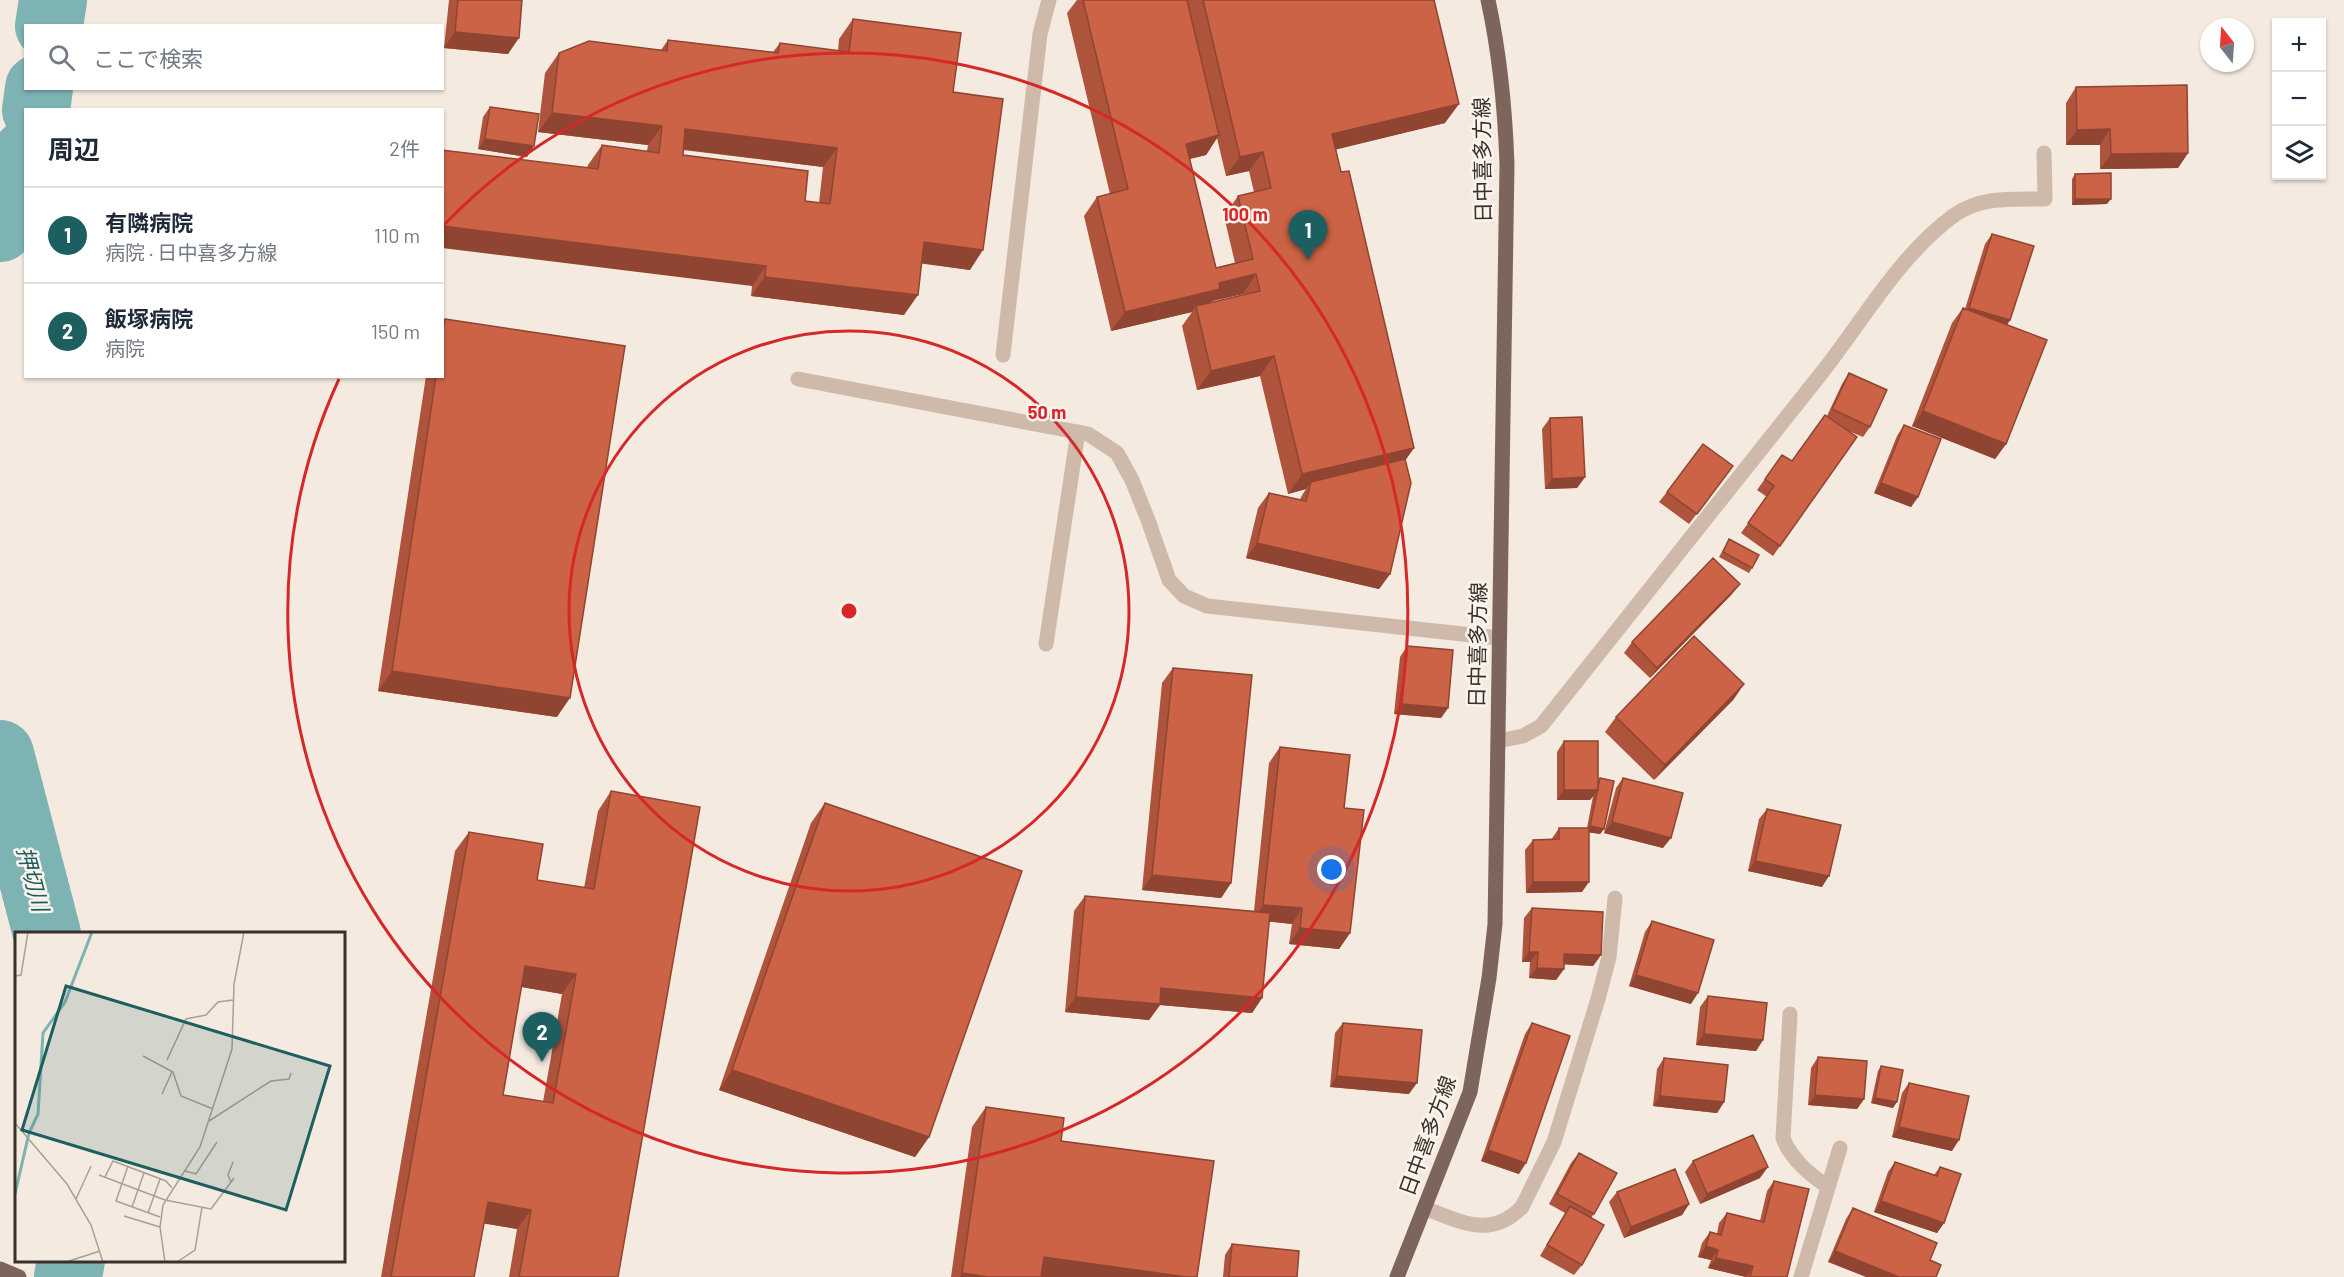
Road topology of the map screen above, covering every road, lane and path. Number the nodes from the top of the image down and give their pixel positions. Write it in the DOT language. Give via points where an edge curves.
graph roads {
  1 [pos="1049,0"];
  2 [pos="1488,0"];
  3 [pos="2044,153"];
  4 [pos="1003,355"];
  5 [pos="798,379"];
  6 [pos="1078,432"];
  7 [pos="1499,638"];
  8 [pos="1046,644"];
  9 [pos="1498,741"];
  10 [pos="1615,898"];
  11 [pos="1790,1014"];
  12 [pos="1840,1148"];
  13 [pos="1828,1187"];
  14 [pos="1424,1208"];
  15 [pos="0,1269"];
  16 [pos="19,1277"];
  17 [pos="1397,1277"];
  18 [pos="1801,1277"];
  1 -- 4 [label="street" via="1040,34"];
  2 -- 7 [label="main road, 日中喜多方線" via="1504,99 1507,164"];
  3 -- 9 [label="street" via="2045,199 1996,199 1974,205 1954,215 1904,261 1842,347 1541,726 1523,736"];
  5 -- 6 [label="street"];
  6 -- 7 [label="street" via="1117,453 1132,480 1169,580 1184,596 1207,606"];
  6 -- 8 [label="street"];
  7 -- 9 [label="main road, 日中喜多方線"];
  9 -- 14 [label="main road, 日中喜多方線" via="1495,924 1489,978 1470,1092"];
  10 -- 14 [label="street" via="1609,957 1598,999 1554,1142 1522,1207 1497,1225 1483,1226"];
  11 -- 13 [label="street" via="1783,1138 1788,1150 1812,1177"];
  12 -- 13 [label="street"];
  13 -- 18 [label="street"];
  14 -- 17 [label="main road, 日中喜多方線"];
  15 -- 16 [label="main road"];
}
